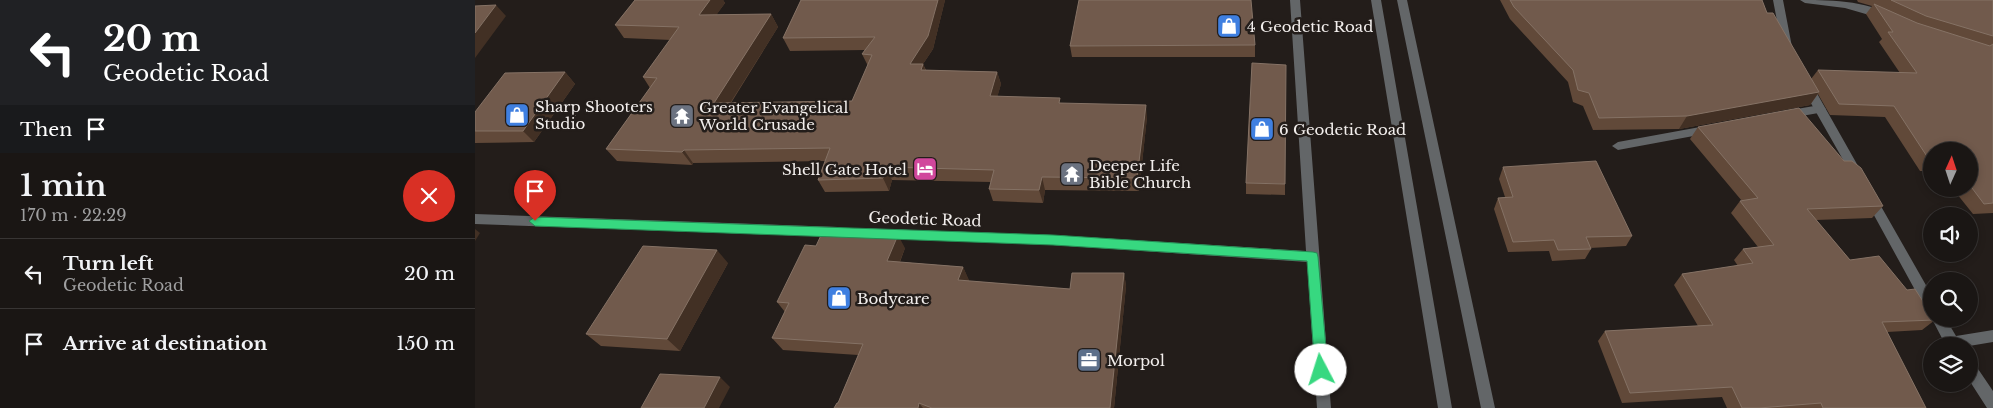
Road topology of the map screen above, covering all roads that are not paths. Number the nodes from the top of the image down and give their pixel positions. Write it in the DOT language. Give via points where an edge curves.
graph roads {
  1 [pos="1295,0"];
  2 [pos="1376,0"];
  3 [pos="1402,0"];
  4 [pos="1778,0"];
  5 [pos="1805,0"];
  6 [pos="1890,20"];
  7 [pos="1790,57"];
  8 [pos="1799,72"];
  9 [pos="1820,109"];
  10 [pos="1772,118"];
  11 [pos="1724,127"];
  12 [pos="1618,146"];
  13 [pos="475,219"];
  14 [pos="1313,257"];
  15 [pos="1923,292"];
  16 [pos="1993,336"];
  17 [pos="1978,339"];
  18 [pos="1978,382"];
  19 [pos="1993,404"];
  20 [pos="1324,408"];
  21 [pos="1445,408"];
  22 [pos="1488,408"];
  1 -- 14 [label="street"];
  2 -- 21 [label="street"];
  3 -- 22 [label="street"];
  4 -- 7 [label="street"];
  5 -- 6 [label="street" via="1867,9"];
  8 -- 9 [label="street"];
  9 -- 10 [label="street"];
  9 -- 15 [label="street"];
  11 -- 12 [label="street"];
  13 -- 14 [label="street, Geodetic Road" via="1053,240"];
  14 -- 20 [label="street"];
  16 -- 17 [label="street"];
  18 -- 19 [label="street"];
}
